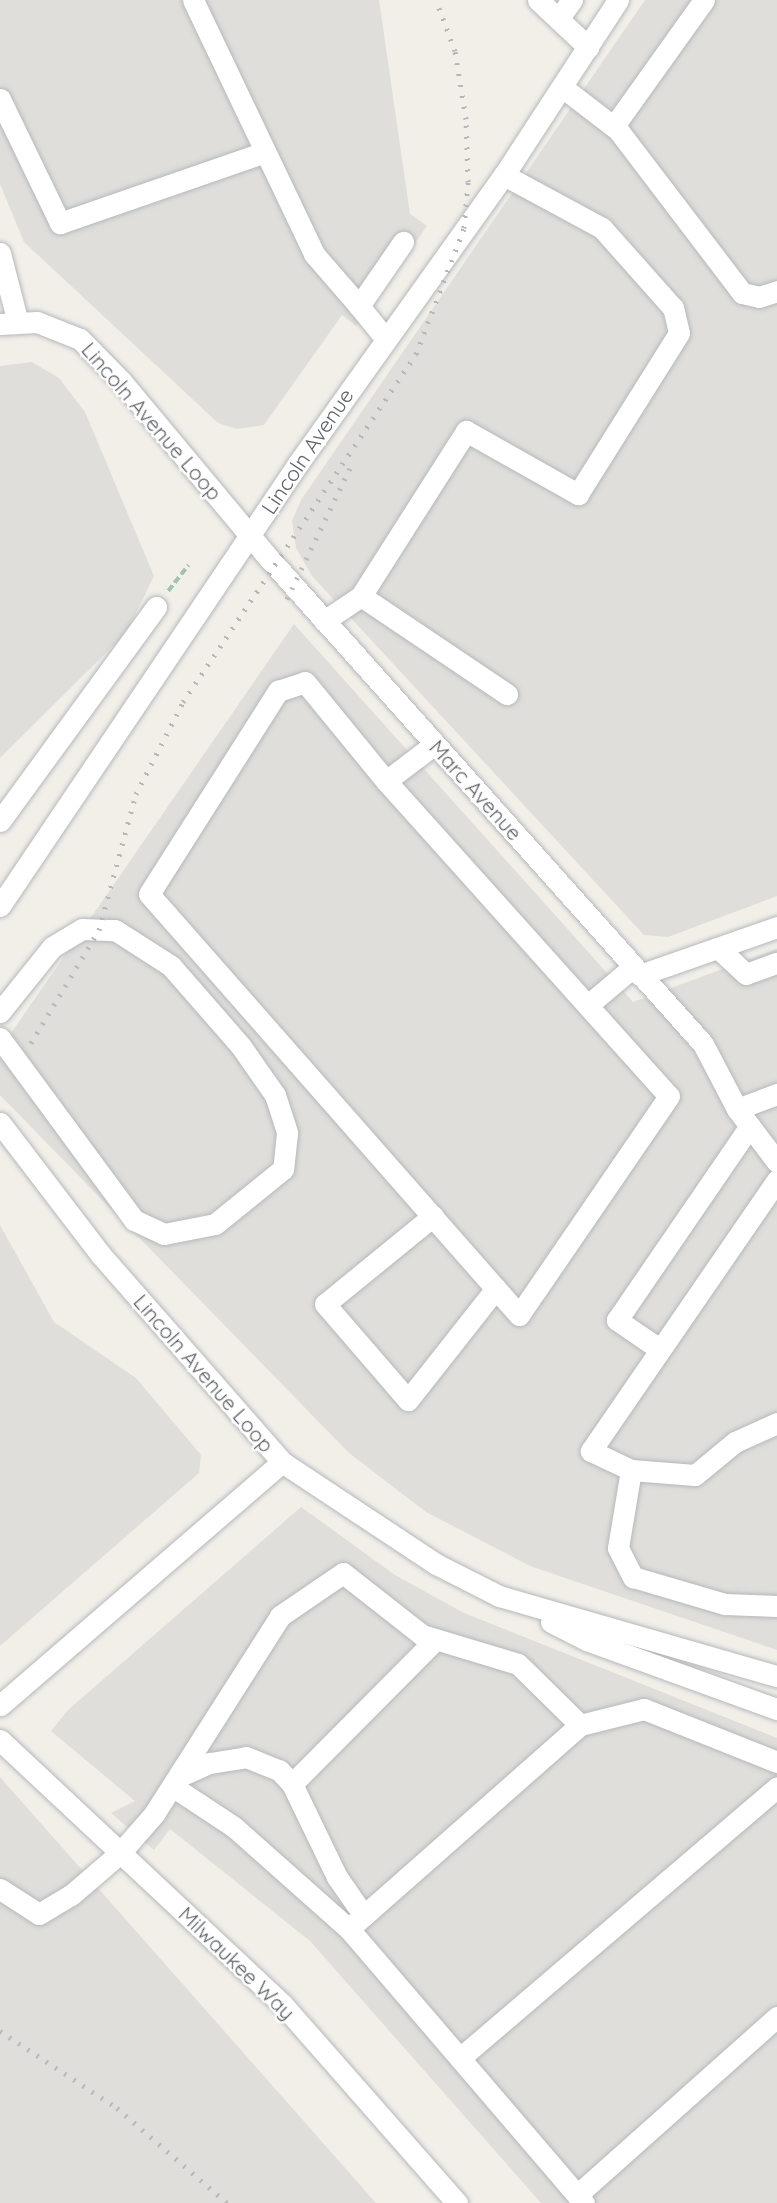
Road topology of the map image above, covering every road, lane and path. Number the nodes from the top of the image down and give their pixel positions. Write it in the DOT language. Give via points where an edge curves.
graph roads {
  1 [pos="192,0"];
  2 [pos="538,0"];
  3 [pos="572,0"];
  4 [pos="618,0"];
  5 [pos="704,0"];
  6 [pos="558,19"];
  7 [pos="588,47"];
  8 [pos="562,87"];
  9 [pos="0,99"];
  10 [pos="614,126"];
  11 [pos="265,152"];
  12 [pos="503,176"];
  13 [pos="403,242"];
  14 [pos="0,253"];
  15 [pos="777,291"];
  16 [pos="359,306"];
  17 [pos="8,321"];
  18 [pos="386,338"];
  19 [pos="250,536"];
  20 [pos="188,565"];
  21 [pos="360,596"];
  22 [pos="156,607"];
  23 [pos="324,621"];
  24 [pos="507,694"];
  25 [pos="435,744"];
  26 [pos="386,780"];
  27 [pos="1,817"];
  28 [pos="3,901"];
  29 [pos="777,927"];
  30 [pos="718,948"];
  31 [pos="777,963"];
  32 [pos="637,971"];
  33 [pos="588,1005"];
  34 [pos="0,1012"];
  35 [pos="0,1038"];
  36 [pos="777,1094"];
  37 [pos="737,1108"];
  38 [pos="0,1123"];
  39 [pos="750,1126"];
  40 [pos="773,1152"];
  41 [pos="777,1180"];
  42 [pos="433,1216"];
  43 [pos="496,1288"];
  44 [pos="658,1348"];
  45 [pos="777,1423"];
  46 [pos="282,1462"];
  47 [pos="631,1470"];
  48 [pos="499,1596"];
  49 [pos="777,1606"];
  50 [pos="436,1639"];
  51 [pos="777,1676"];
  52 [pos="0,1705"];
  53 [pos="777,1709"];
  54 [pos="580,1725"];
  55 [pos="0,1740"];
  56 [pos="777,1762"];
  57 [pos="175,1781"];
  58 [pos="292,1784"];
  59 [pos="777,1787"];
  60 [pos="120,1853"];
  61 [pos="0,1889"];
  62 [pos="357,1922"];
  63 [pos="777,2017"];
  64 [pos="460,2058"];
  65 [pos="580,2199"];
  66 [pos="457,2203"];
  1 -- 11 [label="street"];
  2 -- 6 [label="street"];
  3 -- 6 [label="street"];
  4 -- 7 [label="street, Lincoln Avenue"];
  5 -- 10 [label="street"];
  6 -- 7 [label="street"];
  7 -- 8 [label="street, Lincoln Avenue"];
  8 -- 10 [label="street"];
  8 -- 12 [label="street, Lincoln Avenue"];
  9 -- 11 [label="street" via="60,223"];
  10 -- 15 [label="street" via="742,293 759,297"];
  11 -- 16 [label="street" via="314,254"];
  12 -- 18 [label="street, Lincoln Avenue"];
  12 -- 21 [label="street" via="602,228 673,308 679,334 578,494 466,431"];
  13 -- 16 [label="street"];
  14 -- 17 [label="street"];
  16 -- 18 [label="street"];
  17 -- 19 [label="street, Lincoln Avenue Loop" via="80,339 122,382"];
  18 -- 19 [label="street, Lincoln Avenue"];
  19 -- 23 [label="street, Marc Avenue"];
  19 -- 28 [label="street, Lincoln Avenue"];
  20 -- 22 [label="path"];
  21 -- 23 [label="street"];
  21 -- 24 [label="street"];
  22 -- 27 [label="street"];
  23 -- 25 [label="street, Marc Avenue"];
  25 -- 26 [label="street"];
  25 -- 32 [label="street, Marc Avenue"];
  26 -- 33 [label="street"];
  26 -- 42 [label="street" via="305,682 278,691 149,894"];
  29 -- 30 [label="street"];
  30 -- 31 [label="street" via="746,974"];
  30 -- 32 [label="street"];
  32 -- 33 [label="street"];
  32 -- 37 [label="street, Marc Avenue" via="702,1044"];
  33 -- 43 [label="street" via="669,1096 519,1315"];
  34 -- 35 [label="street" via="52,947 82,929 115,930 171,965 240,1045 275,1095 287,1133 283,1169 215,1224 164,1234 134,1220"];
  36 -- 37 [label="street"];
  37 -- 39 [label="street, Marc Avenue"];
  38 -- 46 [label="street, Lincoln Avenue Loop" via="101,1255"];
  39 -- 40 [label="street, Marc Avenue"];
  39 -- 44 [label="street" via="617,1320"];
  41 -- 44 [label="street"];
  42 -- 43 [label="street"];
  42 -- 43 [label="street" via="325,1304 408,1400"];
  44 -- 47 [label="street" via="591,1451"];
  45 -- 47 [label="street" via="735,1442 695,1475"];
  46 -- 48 [label="street" via="436,1564"];
  46 -- 52 [label="street, Lincoln Avenue Loop"];
  47 -- 49 [label="street" via="618,1548 633,1577 725,1604"];
  48 -- 51 [label="street"];
  48 -- 53 [label="street" via="586,1640"];
  50 -- 54 [label="street" via="518,1664"];
  50 -- 57 [label="street" via="422,1634 343,1573 280,1616"];
  50 -- 58 [label="street"];
  54 -- 56 [label="street" via="644,1709"];
  54 -- 62 [label="street"];
  55 -- 60 [label="street, Milwaukee Way"];
  57 -- 58 [label="street" via="210,1763 246,1757 279,1770"];
  57 -- 60 [label="street"];
  57 -- 62 [label="street"];
  58 -- 62 [label="street"];
  59 -- 64 [label="street"];
  60 -- 61 [label="street" via="71,1895 39,1914"];
  60 -- 66 [label="street, Milwaukee Way" via="283,2005"];
  62 -- 64 [label="street"];
  63 -- 65 [label="street"];
  64 -- 65 [label="street"];
}
